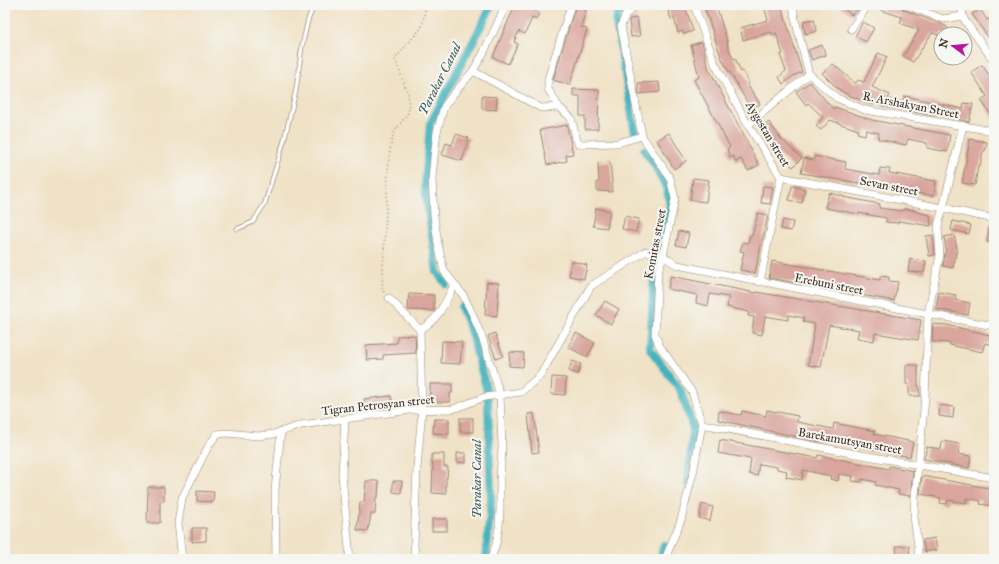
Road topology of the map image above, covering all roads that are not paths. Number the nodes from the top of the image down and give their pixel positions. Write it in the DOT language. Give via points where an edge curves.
graph roads {
  1 [pos="314,5"];
  2 [pos="506,5"];
  3 [pos="571,5"];
  4 [pos="637,5"];
  5 [pos="694,5"];
  6 [pos="793,5"];
  7 [pos="868,5"];
  8 [pos="906,5"];
  9 [pos="961,5"];
  10 [pos="963,16"];
  11 [pos="851,30"];
  12 [pos="993,58"];
  13 [pos="473,71"];
  14 [pos="809,74"];
  15 [pos="559,107"];
  16 [pos="748,124"];
  17 [pos="963,126"];
  18 [pos="994,131"];
  19 [pos="642,136"];
  20 [pos="780,177"];
  21 [pos="943,208"];
  22 [pos="994,219"];
  23 [pos="236,229"];
  24 [pos="663,256"];
  25 [pos="760,282"];
  26 [pos="454,285"];
  27 [pos="389,298"];
  28 [pos="928,314"];
  29 [pos="994,326"];
  30 [pos="420,330"];
  31 [pos="500,395"];
  32 [pos="422,410"];
  33 [pos="345,419"];
  34 [pos="702,424"];
  35 [pos="281,432"];
  36 [pos="918,464"];
  37 [pos="994,478"];
  38 [pos="182,559"];
  39 [pos="276,559"];
  40 [pos="350,559"];
  41 [pos="415,559"];
  42 [pos="491,559"];
  43 [pos="665,559"];
  44 [pos="918,559"];
  1 -- 23 [label="lane" via="302,46 296,90 284,141 264,203 253,222"];
  2 -- 13 [label="street"];
  3 -- 15 [label="street" via="548,79 548,89"];
  4 -- 19 [label="street, Komitas street" via="626,14 621,26"];
  5 -- 16 [label="street, Aygestan street" via="715,64"];
  6 -- 14 [label="street"];
  7 -- 11 [label="street"];
  8 -- 10 [label="street" via="943,20"];
  9 -- 10 [label="street"];
  10 -- 12 [label="street"];
  13 -- 15 [label="street" via="541,108"];
  13 -- 26 [label="street" via="444,107 432,179 438,244 444,271"];
  14 -- 16 [label="street"];
  14 -- 17 [label="street, R. Arshakyan Street" via="837,98 866,110"];
  15 -- 19 [label="street" via="571,118 578,144 618,143"];
  16 -- 20 [label="street, Aygestan street"];
  17 -- 18 [label="street, R. Arshakyan Street"];
  17 -- 21 [label="street"];
  19 -- 24 [label="street, Komitas street" via="670,178 675,200"];
  20 -- 21 [label="street, Sevan street"];
  20 -- 25 [label="street, Aygestan street"];
  21 -- 22 [label="street, Sevan street"];
  21 -- 28 [label="street" via="938,226 940,255"];
  24 -- 25 [label="street, Erebuni street" via="677,265"];
  24 -- 31 [label="street, Tigran Petrosyan street" via="646,251 591,286 540,376 520,392"];
  24 -- 34 [label="street, Komitas street" via="658,272 655,334 659,345 692,392"];
  25 -- 28 [label="street, Erebuni street"];
  26 -- 30 [label="street" via="438,314"];
  26 -- 31 [label="street" via="472,312"];
  27 -- 30 [label="street"];
  28 -- 29 [label="street, Erebuni street"];
  28 -- 36 [label="street" via="925,399"];
  30 -- 32 [label="street"];
  31 -- 32 [label="street, Tigran Petrosyan street" via="484,397 453,409"];
  31 -- 42 [label="street" via="500,509 496,544"];
  32 -- 33 [label="street, Tigran Petrosyan street"];
  32 -- 41 [label="street"];
  33 -- 35 [label="street, Tigran Petrosyan street" via="301,425"];
  33 -- 40 [label="street" via="342,475"];
  34 -- 36 [label="street, Barekamutsyan street"];
  34 -- 43 [label="street, Komitas street" via="681,520"];
  35 -- 38 [label="street, Tigran Petrosyan street" via="258,436 217,434 182,498 178,523"];
  35 -- 39 [label="street" via="276,490"];
  36 -- 37 [label="street, Barekamutsyan street"];
  36 -- 44 [label="street" via="914,517"];
}
